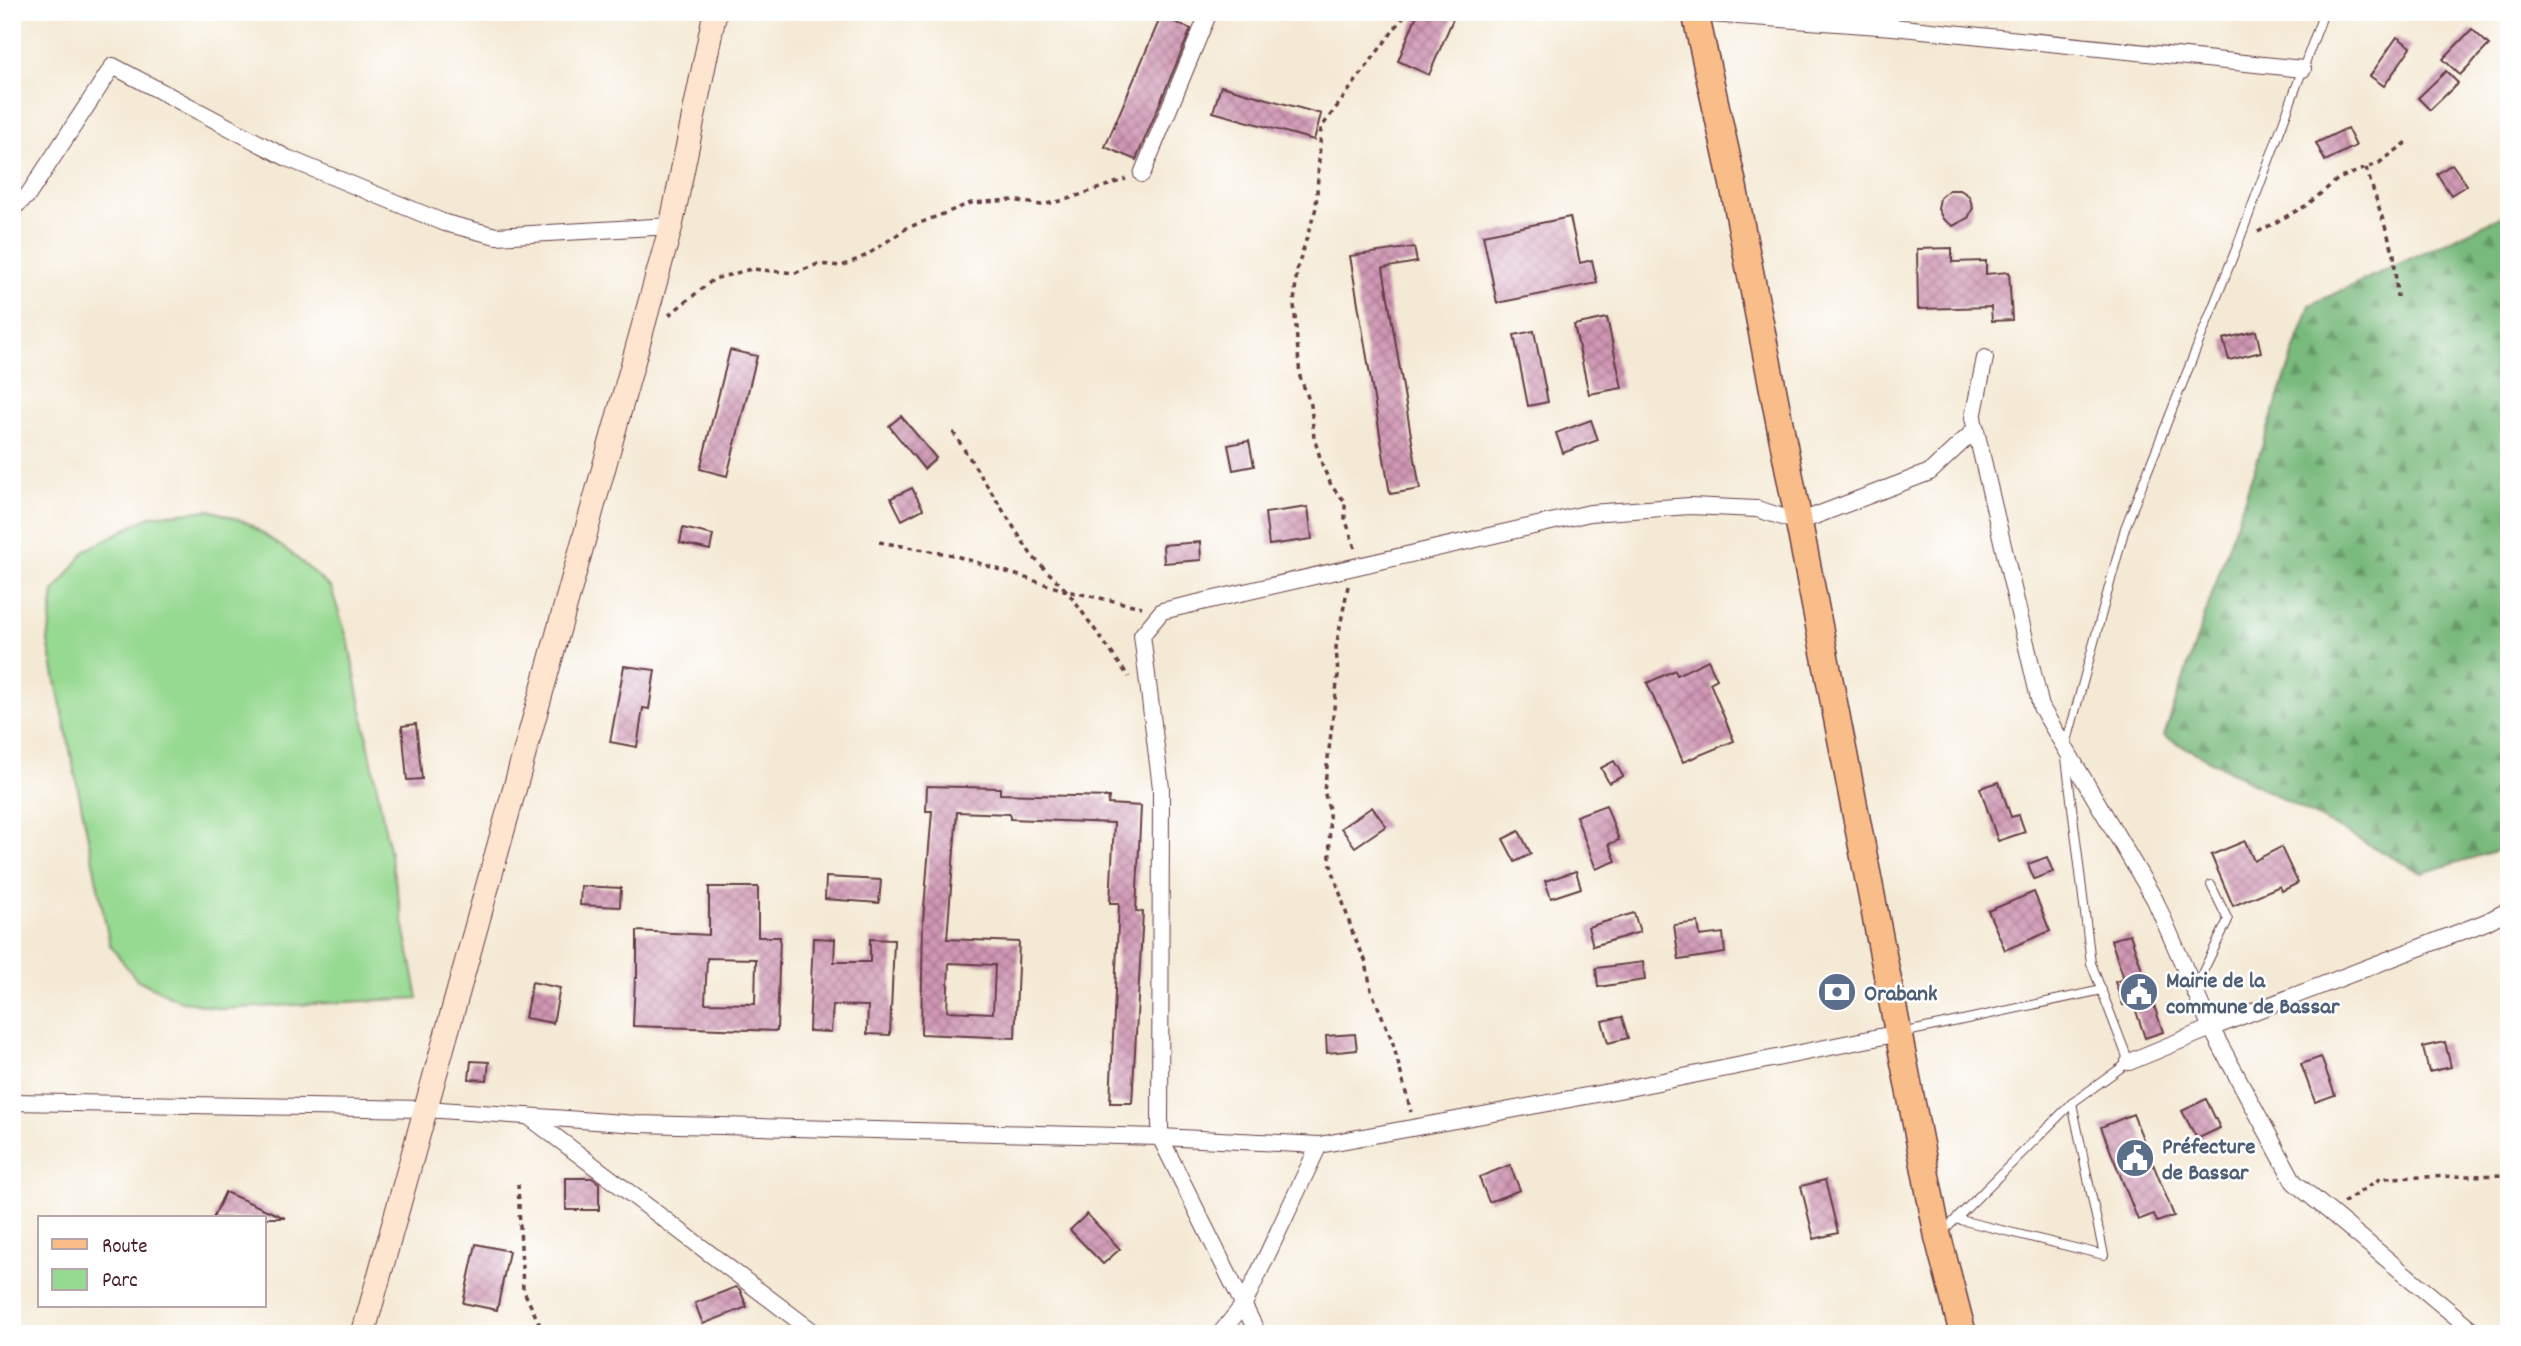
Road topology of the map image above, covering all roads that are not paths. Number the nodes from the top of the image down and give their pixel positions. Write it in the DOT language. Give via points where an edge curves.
graph roads {
  1 [pos="715,12"];
  2 [pos="1209,12"];
  3 [pos="2324,12"];
  4 [pos="1695,13"];
  5 [pos="1891,16"];
  6 [pos="2303,69"];
  7 [pos="1142,174"];
  8 [pos="12,209"];
  9 [pos="671,226"];
  10 [pos="1985,358"];
  11 [pos="1976,429"];
  12 [pos="1799,522"];
  13 [pos="2065,747"];
  14 [pos="2211,885"];
  15 [pos="2509,910"];
  16 [pos="2486,922"];
  17 [pos="2509,926"];
  18 [pos="2194,989"];
  19 [pos="2102,990"];
  20 [pos="2211,1028"];
  21 [pos="1899,1033"];
  22 [pos="2129,1062"];
  23 [pos="12,1101"];
  24 [pos="2073,1103"];
  25 [pos="426,1109"];
  26 [pos="528,1116"];
  27 [pos="1160,1137"];
  28 [pos="1319,1145"];
  29 [pos="1947,1228"];
  30 [pos="1244,1304"];
  31 [pos="363,1334"];
  32 [pos="816,1334"];
  33 [pos="1220,1334"];
  34 [pos="1258,1334"];
  35 [pos="1963,1334"];
  36 [pos="2477,1334"];
  1 -- 9 [label="street"];
  2 -- 7 [label="street"];
  3 -- 6 [label="lane"];
  4 -- 5 [label="street"];
  4 -- 12 [label="main road"];
  5 -- 6 [label="street"];
  6 -- 13 [label="lane" via="2125,528"];
  8 -- 9 [label="street" via="28,195 113,66 287,158 445,223 496,236"];
  9 -- 25 [label="street"];
  10 -- 11 [label="street" via="1973,418"];
  11 -- 12 [label="street" via="1930,472"];
  11 -- 13 [label="street" via="2041,707"];
  12 -- 21 [label="main road"];
  12 -- 27 [label="street" via="1757,509 1690,506 1590,513 1162,611 1142,635 1161,789"];
  13 -- 18 [label="street" via="2155,901"];
  13 -- 19 [label="lane" via="2091,963"];
  14 -- 18 [label="lane" via="2228,920"];
  15 -- 16 [label="street"];
  16 -- 17 [label="street"];
  16 -- 20 [label="street"];
  18 -- 20 [label="street"];
  19 -- 21 [label="lane"];
  19 -- 22 [label="lane"];
  20 -- 22 [label="street"];
  20 -- 36 [label="street" via="2294,1182"];
  21 -- 28 [label="street"];
  21 -- 29 [label="main road"];
  22 -- 24 [label="lane"];
  23 -- 25 [label="street"];
  24 -- 29 [label="lane"];
  24 -- 29 [label="lane" via="2104,1255"];
  25 -- 26 [label="street"];
  25 -- 31 [label="street"];
  26 -- 27 [label="street" via="638,1124"];
  26 -- 32 [label="street"];
  27 -- 28 [label="street"];
  27 -- 30 [label="street"];
  28 -- 30 [label="street"];
  29 -- 35 [label="main road"];
  30 -- 33 [label="street"];
  30 -- 34 [label="street"];
}
